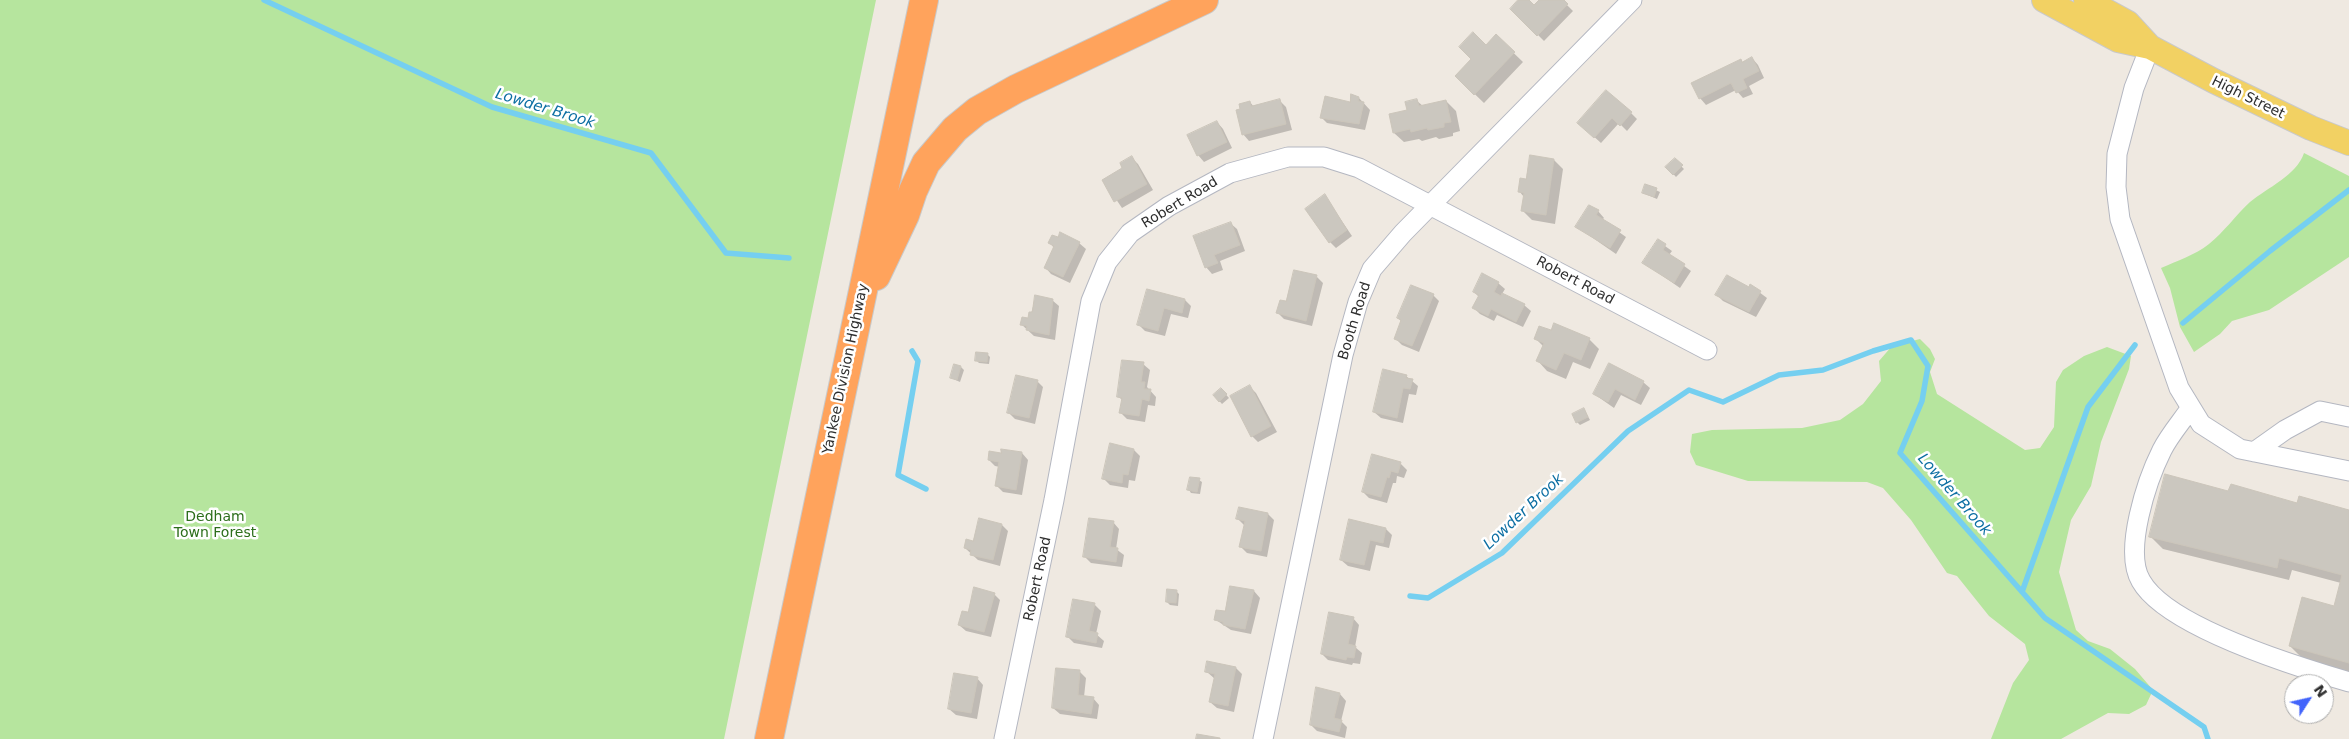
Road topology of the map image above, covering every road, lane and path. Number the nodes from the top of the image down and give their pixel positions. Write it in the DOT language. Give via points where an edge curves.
graph roads {
  1 [pos="924,0"];
  2 [pos="1204,0"];
  3 [pos="1632,0"];
  4 [pos="2044,0"];
  5 [pos="2086,0"];
  6 [pos="2150,47"];
  7 [pos="2349,143"];
  8 [pos="1430,205"];
  9 [pos="857,316"];
  10 [pos="1707,350"];
  11 [pos="2190,409"];
  12 [pos="2349,418"];
  13 [pos="2254,452"];
  14 [pos="2349,471"];
  15 [pos="2349,682"];
  16 [pos="769,739"];
  17 [pos="1004,739"];
  18 [pos="1263,739"];
  1 -- 9 [label="highway, Yankee Division Highway"];
  2 -- 9 [label="highway" via="1008,92 955,129 926,163 905,216"];
  3 -- 8 [label="street, Booth Road"];
  4 -- 6 [label="main road, High Street" via="2118,40"];
  5 -- 6 [label="main road, High Street" via="2128,23"];
  6 -- 7 [label="main road, High Street" via="2214,82"];
  6 -- 11 [label="street" via="2134,88 2117,154 2116,187 2120,219 2179,388"];
  8 -- 10 [label="street, Robert Road"];
  8 -- 17 [label="street, Robert Road" via="1359,168 1324,157 1288,157 1230,174 1169,206 1130,233 1107,262 1091,301"];
  8 -- 18 [label="street, Booth Road" via="1372,269 1358,302 1343,355"];
  9 -- 16 [label="highway, Yankee Division Highway"];
  11 -- 13 [label="street" via="2201,424 2222,439"];
  11 -- 15 [label="street" via="2162,449 2149,484 2134,545 2134,563 2140,580 2153,598 2196,624 2283,662"];
  12 -- 13 [label="street" via="2320,410"];
  13 -- 14 [label="street"];
}
